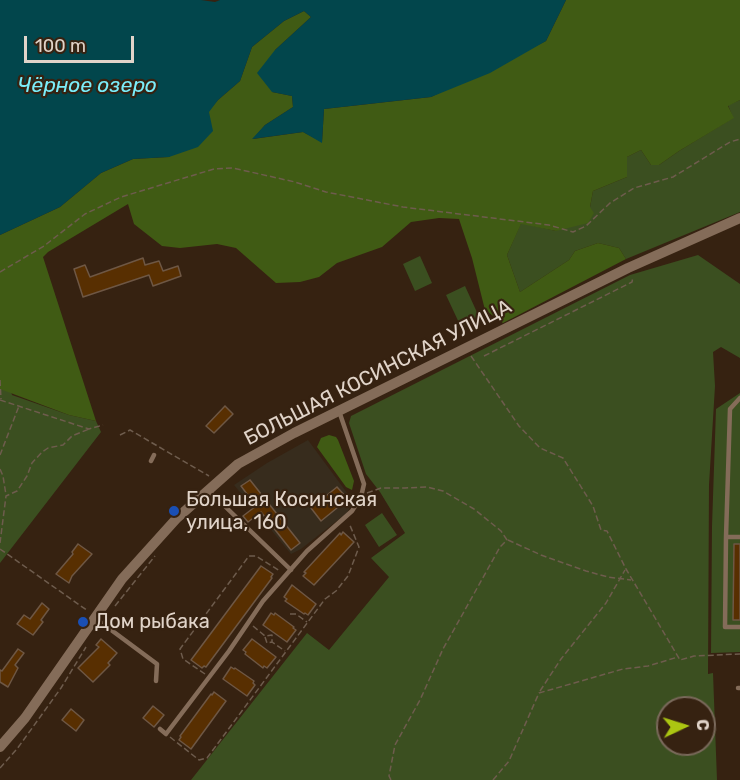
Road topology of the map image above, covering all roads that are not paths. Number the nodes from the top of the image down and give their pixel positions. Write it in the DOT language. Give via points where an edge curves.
graph roads {
  1 [pos="740,218"];
  2 [pos="740,398"];
  3 [pos="339,411"];
  4 [pos="154,455"];
  5 [pos="151,460"];
  6 [pos="208,490"];
  7 [pos="726,537"];
  8 [pos="740,537"];
  9 [pos="289,572"];
  10 [pos="96,617"];
  11 [pos="740,627"];
  12 [pos="156,681"];
  13 [pos="160,729"];
  14 [pos="0,747"];
  1 -- 3 [label="street, БОЛЬШАЯ КОСИНСКАЯ УЛИЦА" via="628,268"];
  2 -- 7 [label="lane" via="730,410"];
  3 -- 6 [label="street, БОЛЬШАЯ КОСИНСКАЯ УЛИЦА" via="238,464"];
  3 -- 9 [label="lane" via="364,484 362,494 352,511"];
  4 -- 5 [label="lane"];
  6 -- 9 [label="lane"];
  6 -- 10 [label="street, БОЛЬШАЯ КОСИНСКАЯ УЛИЦА" via="122,579"];
  7 -- 8 [label="lane"];
  7 -- 11 [label="lane" via="725,627"];
  9 -- 13 [label="lane" via="263,601 166,734"];
  10 -- 12 [label="lane" via="157,664"];
  10 -- 14 [label="street, БОЛЬШАЯ КОСИНСКАЯ УЛИЦА"];
}
